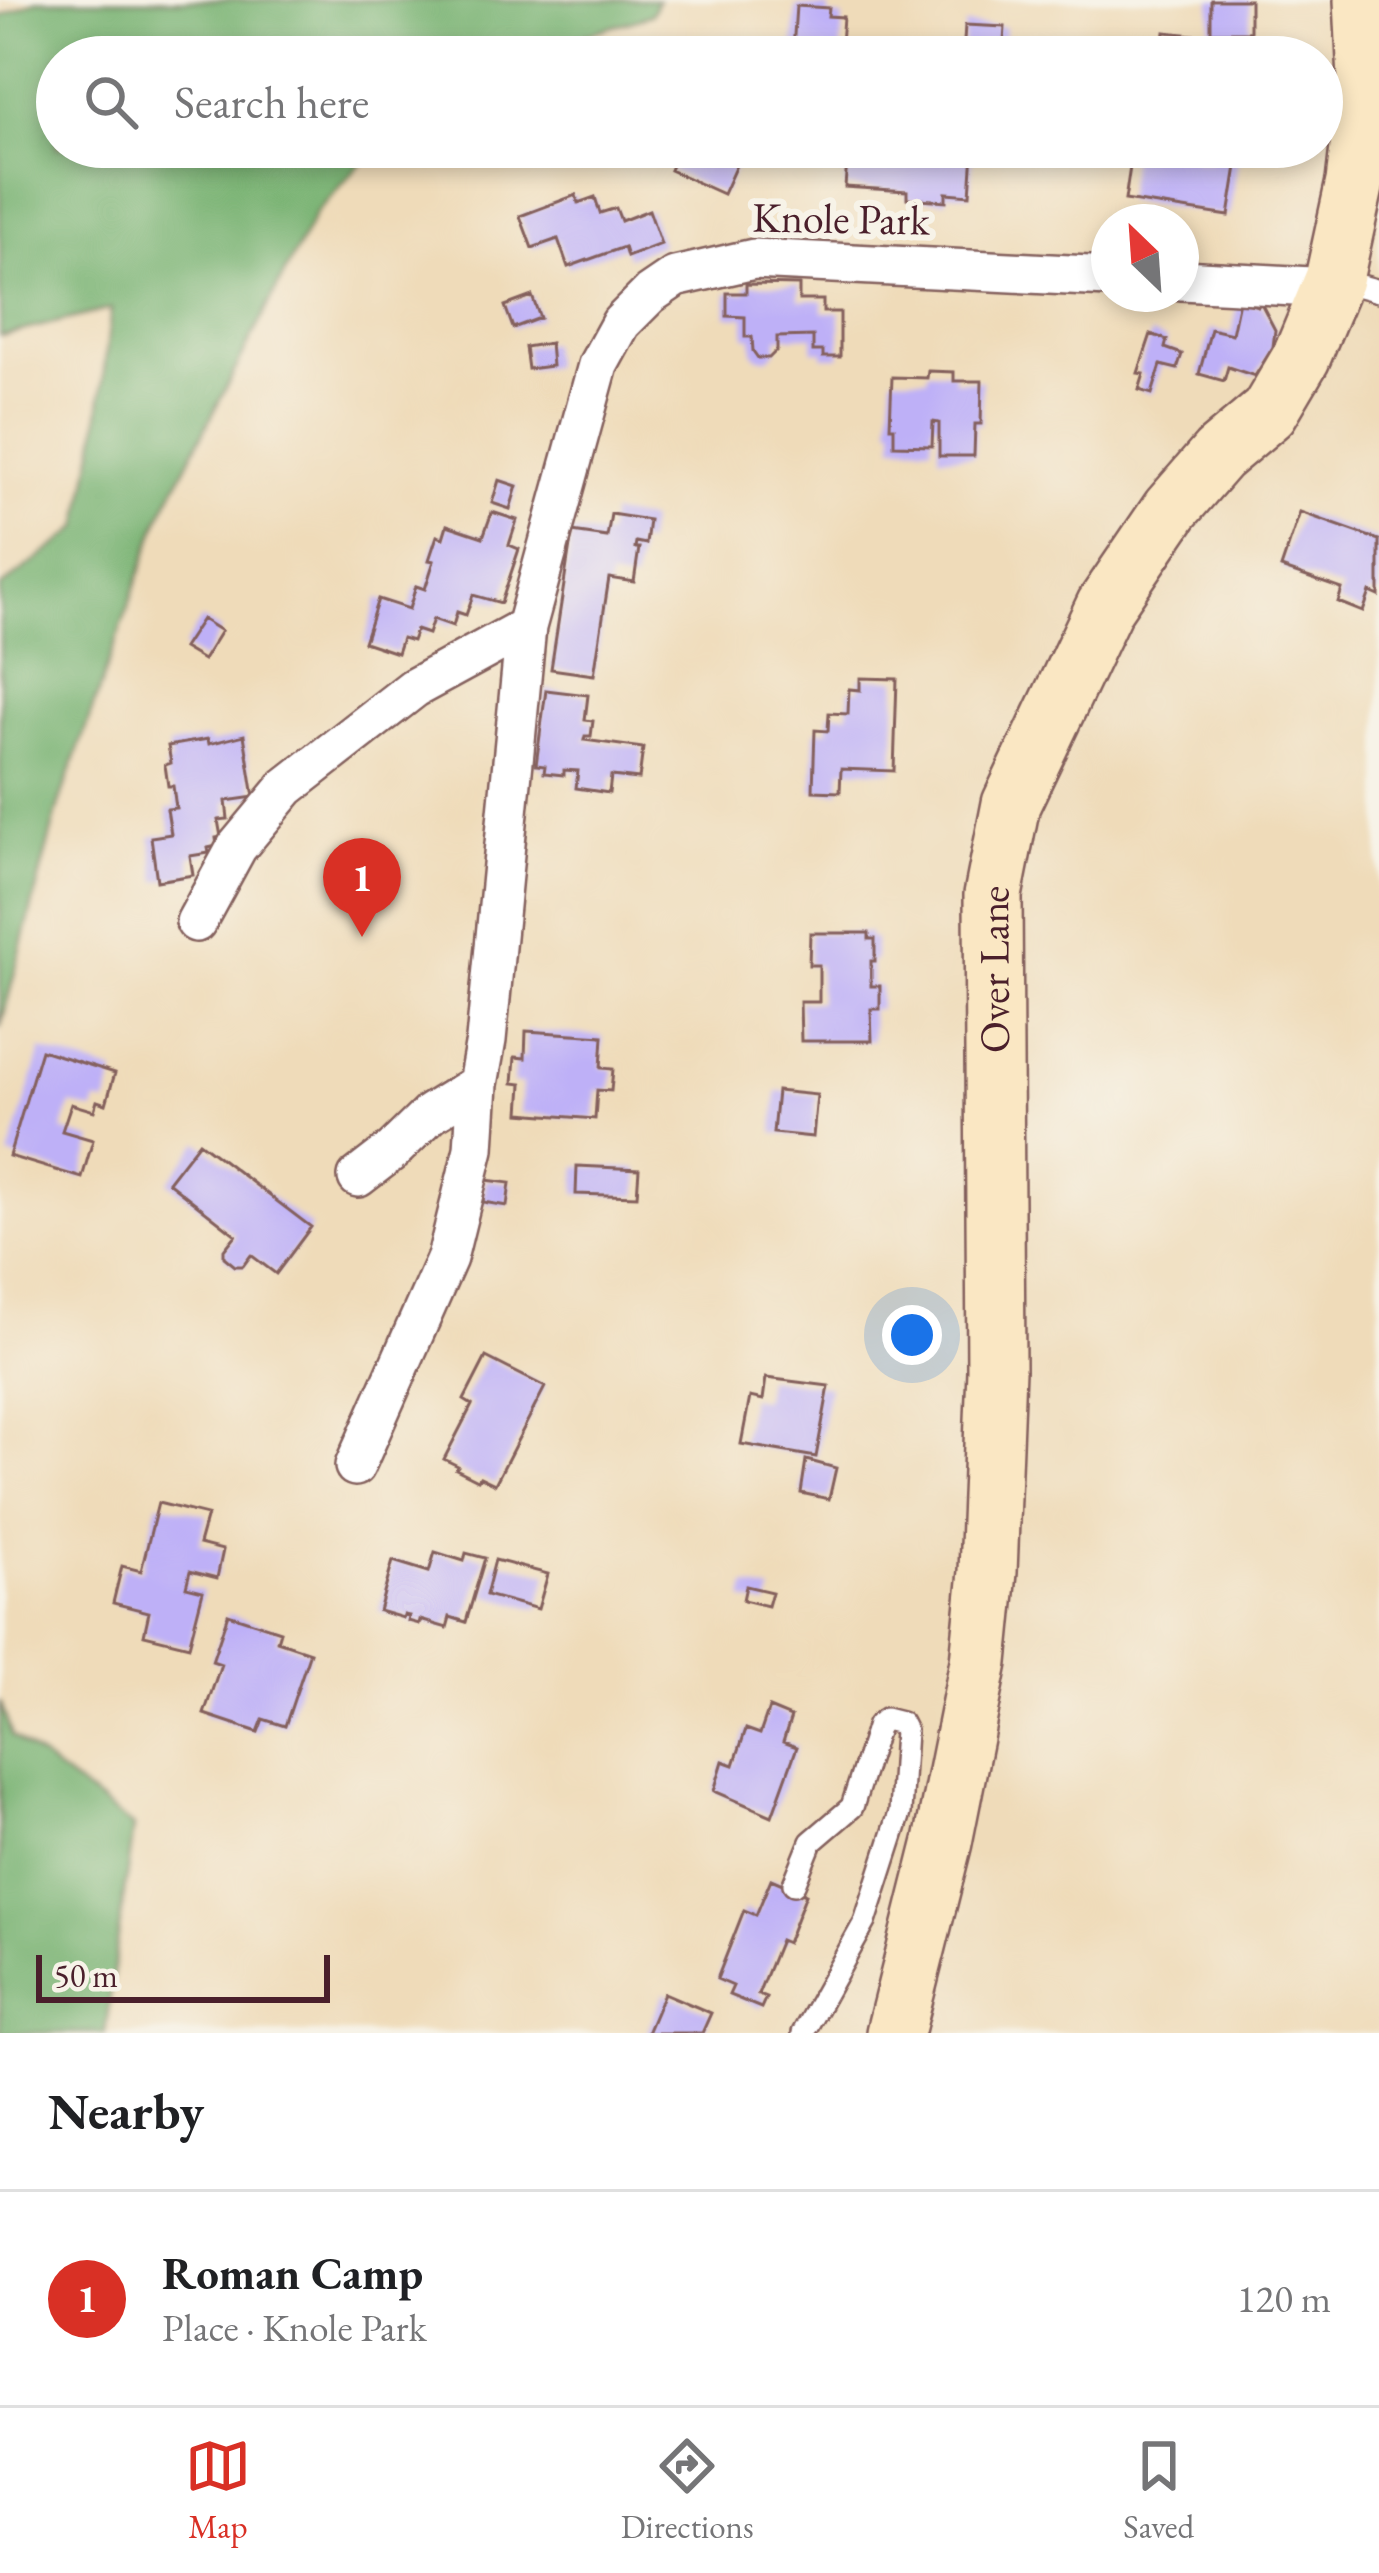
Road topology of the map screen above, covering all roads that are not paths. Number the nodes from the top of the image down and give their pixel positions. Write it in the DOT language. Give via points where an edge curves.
graph roads {
  1 [pos="1363,0"];
  2 [pos="1091,276"];
  3 [pos="1199,281"];
  4 [pos="1348,286"];
  5 [pos="526,626"];
  6 [pos="196,922"];
  7 [pos="478,1084"];
  8 [pos="358,1178"];
  9 [pos="355,1466"];
  10 [pos="794,1884"];
  11 [pos="892,1929"];
  12 [pos="802,2033"];
  13 [pos="895,2033"];
  1 -- 4 [label="street, Over Lane" via="1367,80"];
  2 -- 5 [label="street, Knole Park" via="754,259 675,277 621,322 598,365"];
  3 -- 4 [label="street"];
  4 -- 11 [label="street, Over Lane" via="1269,412 1171,509 1105,606 1010,804 993,895 996,1370 979,1662 943,1842"];
  5 -- 6 [label="street" via="414,688 287,787 237,847"];
  5 -- 7 [label="street, Knole Park"];
  7 -- 8 [label="street" via="431,1113"];
  7 -- 9 [label="street, Knole Park" via="474,1149 447,1258"];
  10 -- 11 [label="lane" via="811,1843 852,1807 878,1725 901,1723"];
  11 -- 12 [label="lane"];
  11 -- 13 [label="street, Over Lane"];
}
